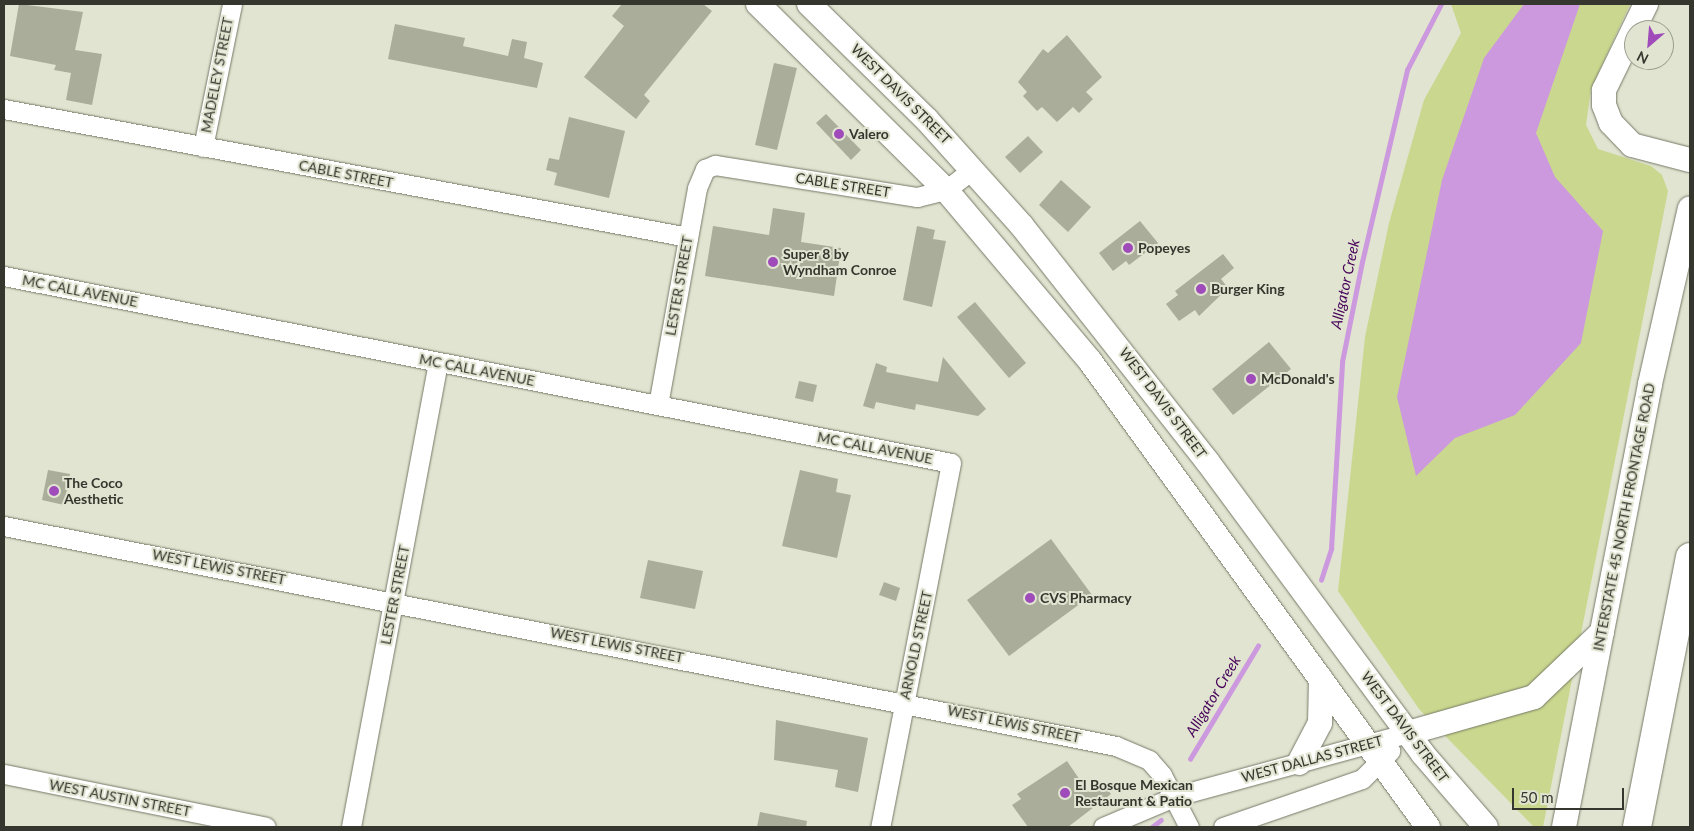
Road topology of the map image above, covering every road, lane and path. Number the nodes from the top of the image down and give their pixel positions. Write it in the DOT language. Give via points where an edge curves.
graph roads {
  1 [pos="232,4"];
  2 [pos="758,4"];
  3 [pos="809,4"];
  4 [pos="1646,4"];
  5 [pos="4,109"];
  6 [pos="203,147"];
  7 [pos="1690,160"];
  8 [pos="705,169"];
  9 [pos="973,169"];
  10 [pos="946,190"];
  11 [pos="1690,208"];
  12 [pos="688,237"];
  13 [pos="4,276"];
  14 [pos="438,362"];
  15 [pos="658,406"];
  16 [pos="1157,451"];
  17 [pos="1207,461"];
  18 [pos="951,463"];
  19 [pos="4,526"];
  20 [pos="1690,557"];
  21 [pos="394,601"];
  22 [pos="1602,632"];
  23 [pos="1321,679"];
  24 [pos="904,702"];
  25 [pos="1408,733"];
  26 [pos="1374,753"];
  27 [pos="1299,763"];
  28 [pos="4,774"];
  29 [pos="1572,783"];
  30 [pos="1176,796"];
  31 [pos="1411,805"];
  32 [pos="266,827"];
  33 [pos="351,827"];
  34 [pos="880,827"];
  35 [pos="1103,827"];
  36 [pos="1188,827"];
  37 [pos="1223,827"];
  38 [pos="1419,827"];
  39 [pos="1428,827"];
  40 [pos="1486,827"];
  41 [pos="1564,827"];
  42 [pos="1580,827"];
  43 [pos="1637,827"];
  1 -- 6 [label="street, MADELEY STREET"];
  2 -- 10 [label="main road"];
  3 -- 9 [label="main road, WEST DAVIS STREET"];
  4 -- 7 [label="main road" via="1604,90 1604,105 1611,123 1632,145"];
  5 -- 6 [label="street, CABLE STREET"];
  6 -- 12 [label="street, CABLE STREET"];
  8 -- 10 [label="street, CABLE STREET" via="715,165 917,197"];
  8 -- 12 [label="street, LESTER STREET" via="696,188"];
  9 -- 10 [label="street, CABLE STREET"];
  9 -- 17 [label="main road, WEST DAVIS STREET" via="1115,340"];
  10 -- 16 [label="main road" via="1090,360"];
  11 -- 22 [label="main road, INTERSTATE 45 NORTH FRONTAGE ROAD"];
  12 -- 15 [label="street, LESTER STREET"];
  13 -- 14 [label="street, MC CALL AVENUE"];
  14 -- 15 [label="street, MC CALL AVENUE"];
  14 -- 21 [label="street, LESTER STREET"];
  15 -- 18 [label="street, MC CALL AVENUE"];
  16 -- 17 [label="main road" via="1191,467"];
  16 -- 23 [label="main road"];
  17 -- 25 [label="main road, WEST DAVIS STREET"];
  18 -- 24 [label="street, ARNOLD STREET"];
  19 -- 21 [label="street, WEST LEWIS STREET"];
  20 -- 43 [label="highway"];
  21 -- 24 [label="street, WEST LEWIS STREET"];
  21 -- 33 [label="street, LESTER STREET"];
  22 -- 25 [label="main road" via="1534,696"];
  22 -- 29 [label="main road, INTERSTATE 45 NORTH FRONTAGE ROAD"];
  23 -- 26 [label="main road"];
  23 -- 27 [label="main road" via="1320,723"];
  24 -- 30 [label="street, WEST LEWIS STREET" via="1116,746 1149,760"];
  24 -- 34 [label="street, ARNOLD STREET"];
  25 -- 26 [label="street, WEST DALLAS STREET"];
  25 -- 40 [label="main road, WEST DAVIS STREET"];
  26 -- 27 [label="street, WEST DALLAS STREET"];
  26 -- 31 [label="main road"];
  26 -- 37 [label="street, WEST DALLAS STREET" via="1362,779"];
  27 -- 30 [label="street, WEST DALLAS STREET"];
  28 -- 32 [label="street, WEST AUSTIN STREET"];
  29 -- 41 [label="main road, INTERSTATE 45 NORTH FRONTAGE ROAD"];
  29 -- 42 [label="main road"];
  30 -- 35 [label="street, WEST DALLAS STREET"];
  30 -- 36 [label="street, WEST LEWIS STREET"];
  31 -- 38 [label="main road"];
  31 -- 39 [label="main road"];
}
